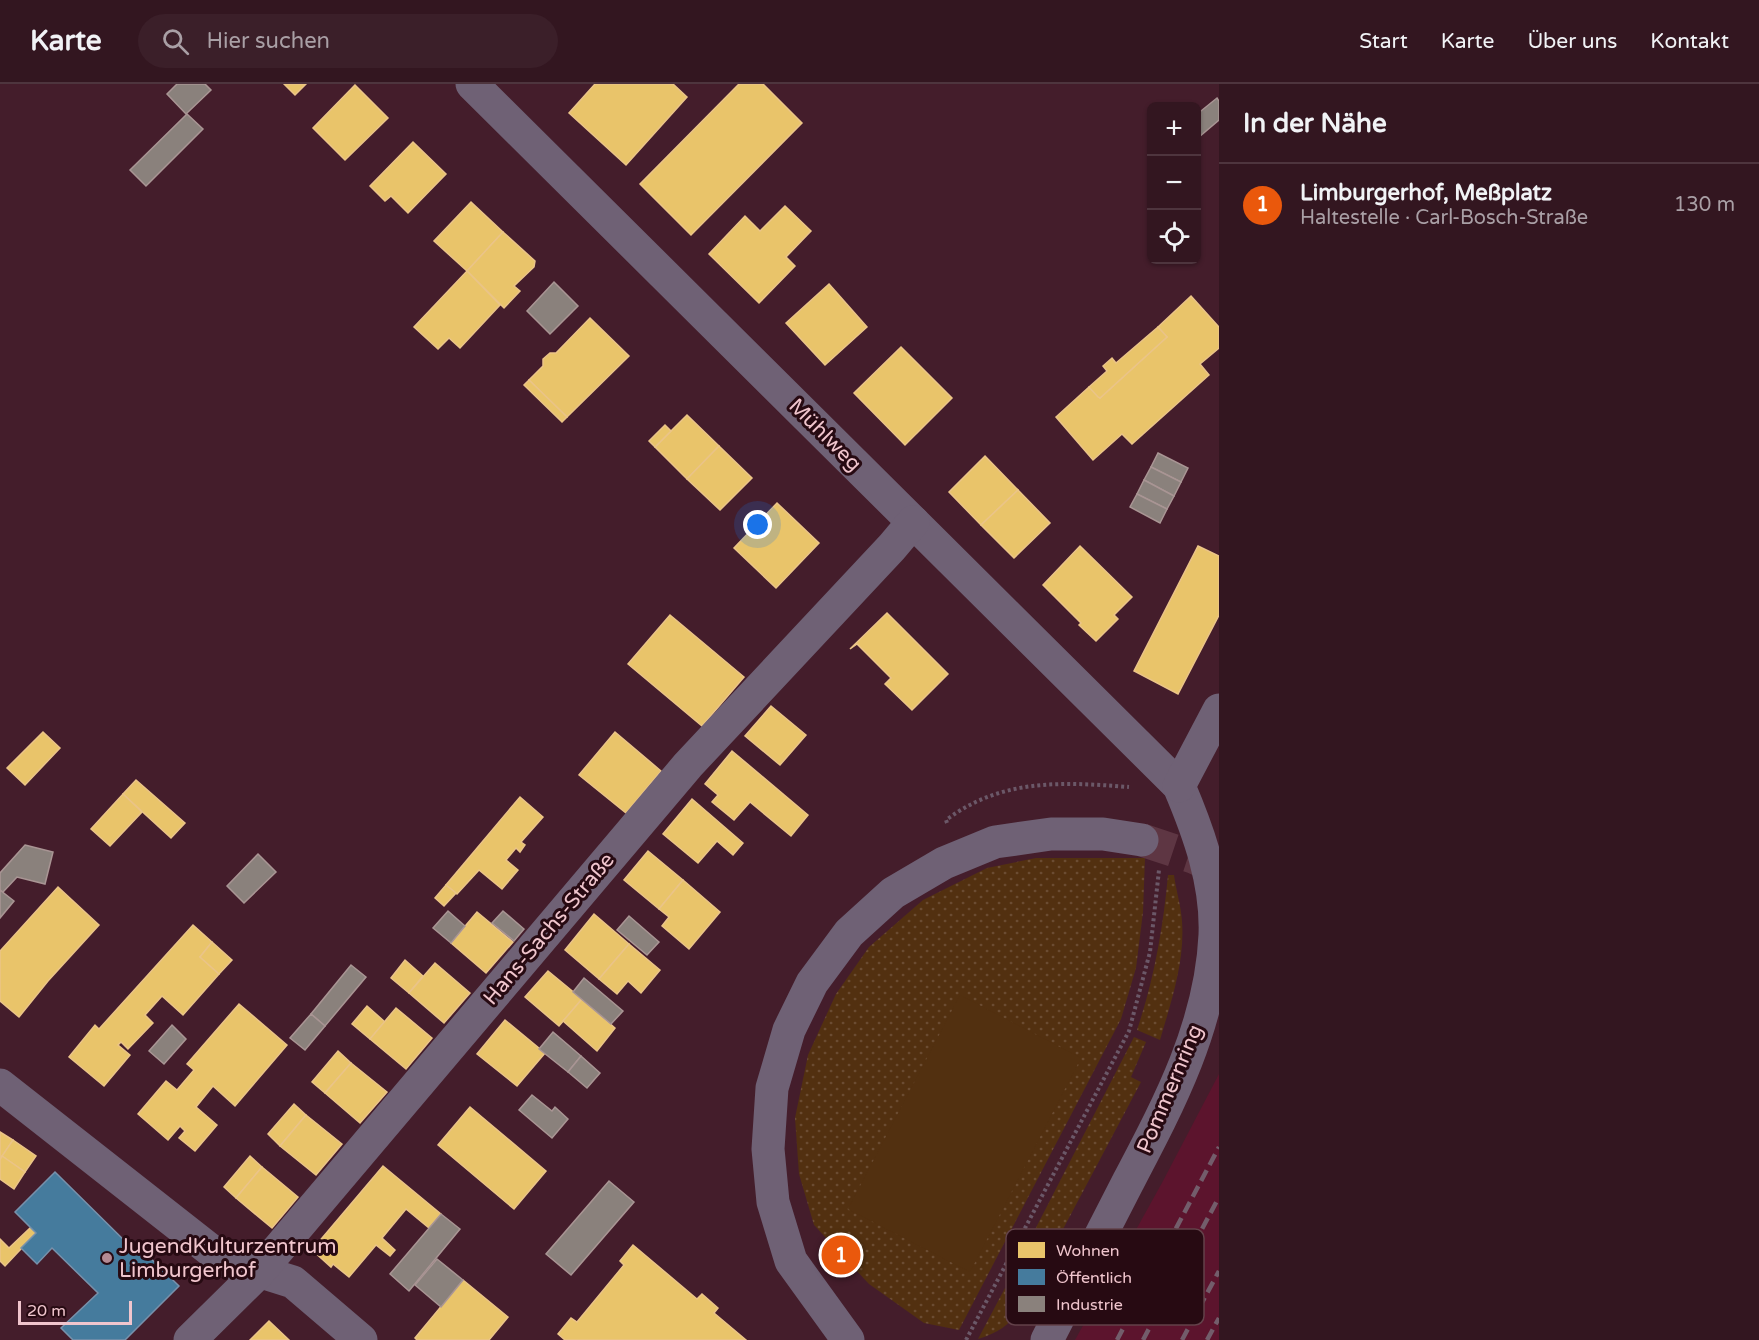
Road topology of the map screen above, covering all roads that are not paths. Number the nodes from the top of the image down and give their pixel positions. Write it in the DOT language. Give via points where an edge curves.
graph roads {
  1 [pos="472,84"];
  2 [pos="913,522"];
  3 [pos="1219,710"];
  4 [pos="1179,786"];
  5 [pos="1151,853"];
  6 [pos="0,1085"];
  7 [pos="1104,1229"];
  8 [pos="259,1272"];
  9 [pos="1055,1325"];
  10 [pos="190,1340"];
  11 [pos="361,1340"];
  12 [pos="848,1340"];
  13 [pos="1047,1340"];
  1 -- 2 [label="street, Mühlweg"];
  2 -- 4 [label="street, Mühlweg"];
  2 -- 8 [label="street, Hans-Sachs-Straße" via="688,765"];
  3 -- 4 [label="street"];
  4 -- 7 [label="street, Pommernring" via="1198,830 1211,885 1215,934 1209,989 1194,1044 1163,1115"];
  5 -- 12 [label="street" via="1103,834 1051,834 995,842 944,863 893,893 849,933 812,983 789,1030 772,1088 768,1149 773,1202 790,1261"];
  6 -- 8 [label="street" via="222,1260"];
  8 -- 10 [label="street, Hans-Sachs-Straße"];
  8 -- 11 [label="street" via="293,1282"];
  9 -- 13 [label="street, Pommernring"];
}
